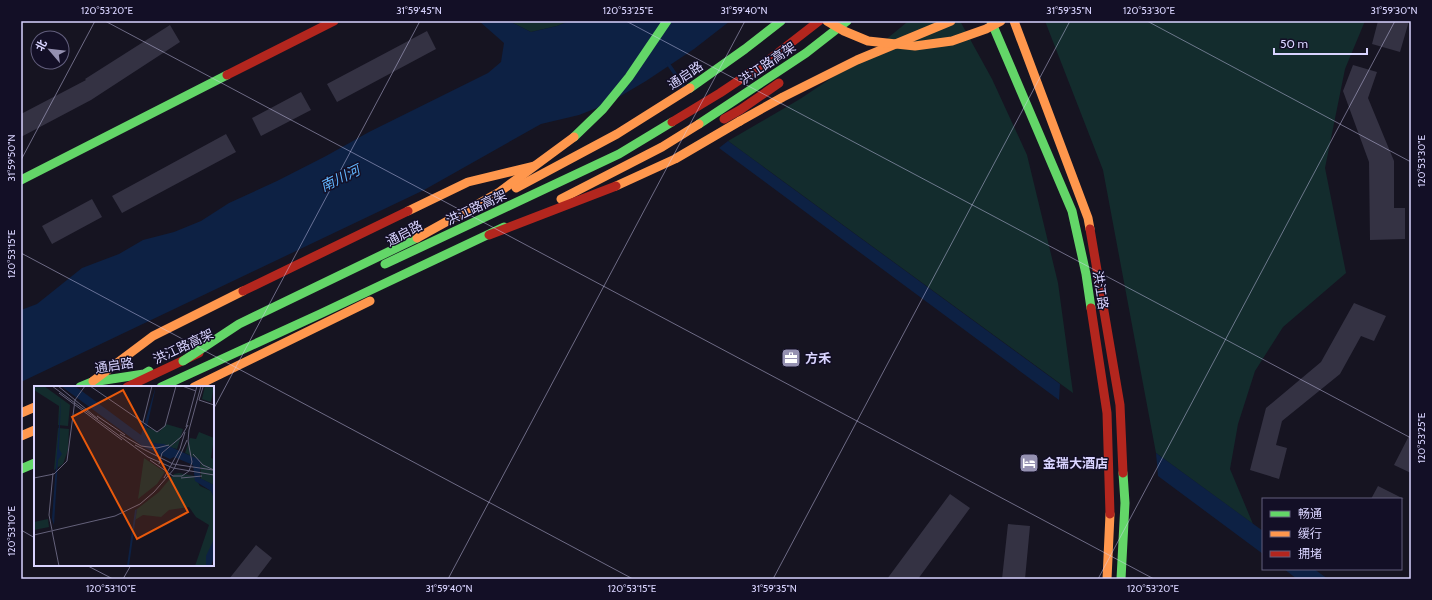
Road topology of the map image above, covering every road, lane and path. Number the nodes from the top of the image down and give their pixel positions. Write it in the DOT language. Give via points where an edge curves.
graph roads {
  1 [pos="334,21"];
  2 [pos="667,21"];
  3 [pos="781,21"];
  4 [pos="819,21"];
  5 [pos="827,21"];
  6 [pos="847,21"];
  7 [pos="858,21"];
  8 [pos="951,21"];
  9 [pos="991,21"];
  10 [pos="1001,21"];
  11 [pos="1014,21"];
  12 [pos="804,66"];
  13 [pos="785,79"];
  14 [pos="596,145"];
  15 [pos="21,180"];
  16 [pos="489,235"];
  17 [pos="377,268"];
  18 [pos="314,298"];
  19 [pos="183,361"];
  20 [pos="92,382"];
  21 [pos="82,386"];
  22 [pos="129,386"];
  23 [pos="163,386"];
  24 [pos="196,386"];
  25 [pos="34,407"];
  26 [pos="21,413"];
  27 [pos="34,430"];
  28 [pos="21,436"];
  29 [pos="34,463"];
  30 [pos="21,469"];
  31 [pos="1107,579"];
  32 [pos="1121,579"];
  1 -- 15 [label="main road"];
  2 -- 19 [label="main road, bridge" via="603,108 574,137 498,192 415,239 239,324"];
  3 -- 14 [label="main road, 通启路" via="696,85"];
  4 -- 17 [label="main road, 洪江路高架" via="765,63 720,93 619,154"];
  5 -- 10 [label="main road, bridge" via="868,40 915,46 952,41"];
  6 -- 16 [label="main road, 洪江路高架, bridge" via="783,69 662,147"];
  7 -- 12 [label="main road"];
  8 -- 16 [label="main road, bridge" via="864,56 827,74 675,159 625,183"];
  9 -- 31 [label="main road, 洪江路" via="1072,211 1086,274 1107,413 1110,507 1110,556"];
  11 -- 32 [label="main road, 洪江路" via="1088,218 1120,405 1125,503"];
  13 -- 24 [label="main road" via="740,110 642,167 486,241"];
  14 -- 20 [label="main road, 通启路" via="364,269 144,374"];
  14 -- 20 [label="main road" via="560,160 468,182 153,336"];
  16 -- 23 [label="main road, 洪江路高架"];
  18 -- 19 [label="main road, 洪江路高架, bridge"];
  19 -- 22 [label="main road, 洪江路高架"];
  20 -- 21 [label="main road, 通启路"];
  25 -- 26 [label="main road"];
  27 -- 28 [label="main road"];
  29 -- 30 [label="main road"];
}
